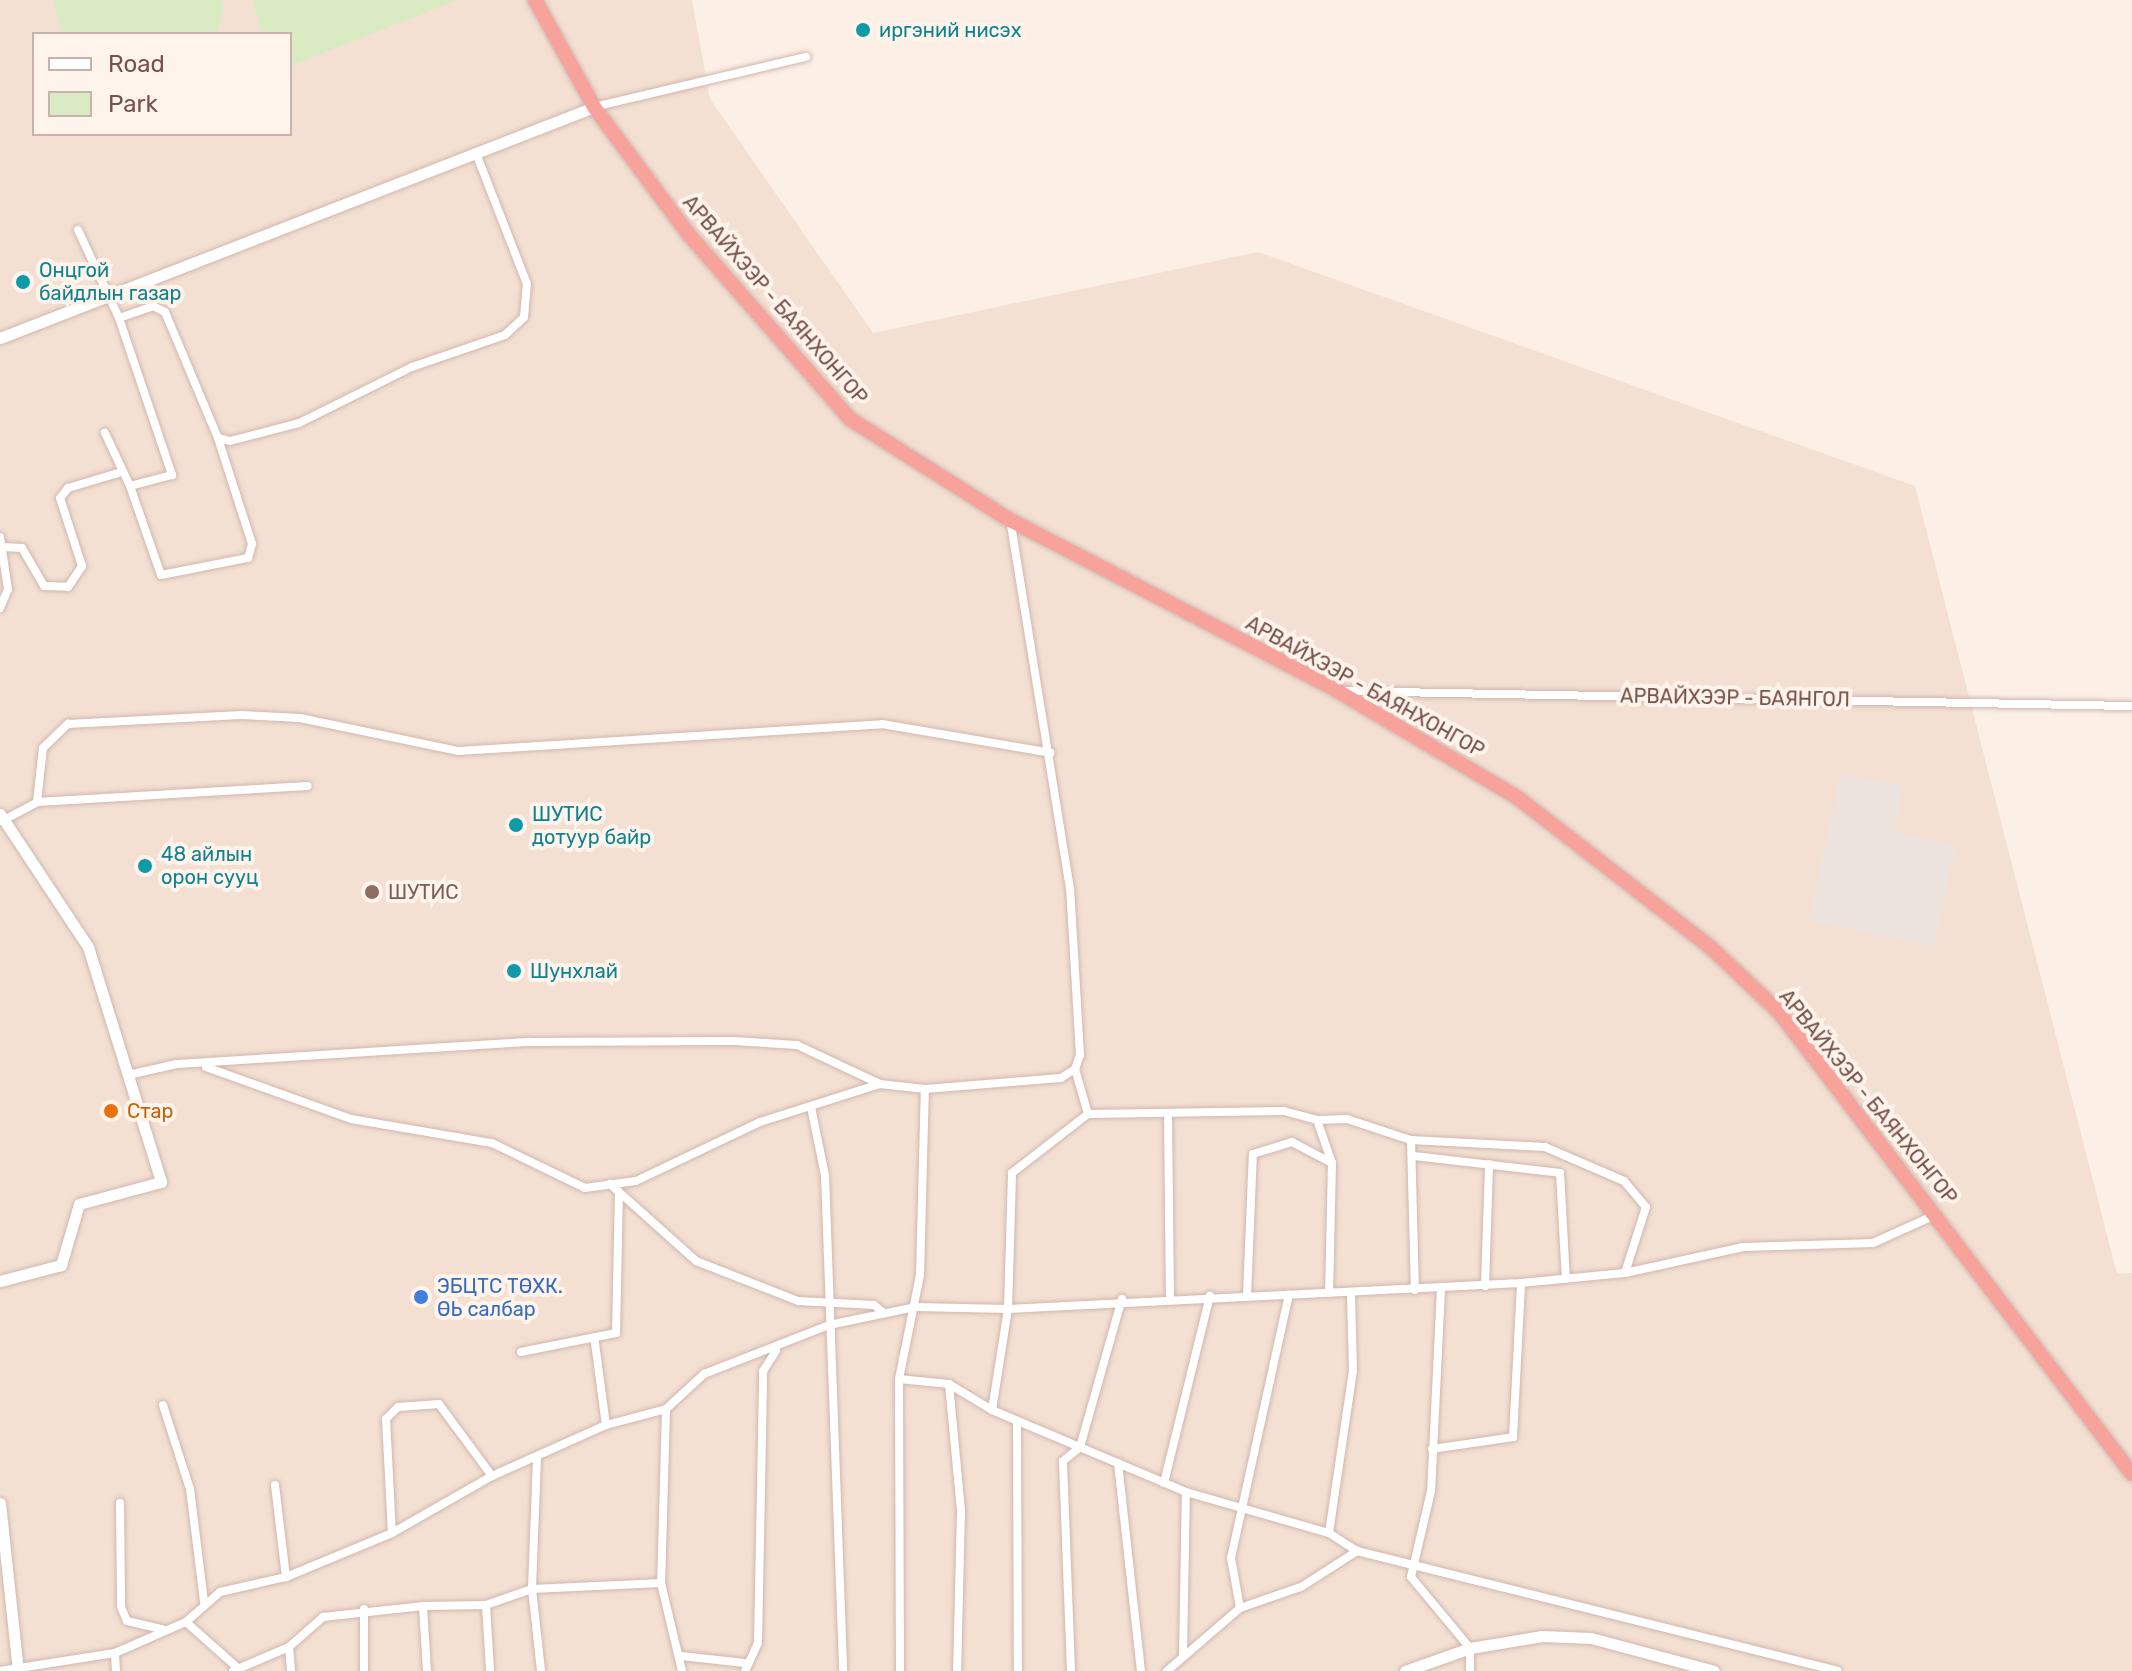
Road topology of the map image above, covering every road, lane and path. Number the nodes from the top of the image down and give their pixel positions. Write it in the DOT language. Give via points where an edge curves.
graph roads {
  1 [pos="535,0"];
  2 [pos="806,57"];
  3 [pos="594,107"];
  4 [pos="476,153"];
  5 [pos="78,230"];
  6 [pos="105,297"];
  7 [pos="119,318"];
  8 [pos="0,338"];
  9 [pos="105,433"];
  10 [pos="218,438"];
  11 [pos="118,473"];
  12 [pos="130,486"];
  13 [pos="1010,520"];
  14 [pos="0,537"];
  15 [pos="3,547"];
  16 [pos="0,608"];
  17 [pos="1338,691"];
  18 [pos="2132,706"];
  19 [pos="1051,753"];
  20 [pos="308,786"];
  21 [pos="37,802"];
  22 [pos="2,818"];
  23 [pos="203,1066"];
  24 [pos="1075,1069"];
  25 [pos="128,1075"];
  26 [pos="880,1084"];
  27 [pos="925,1089"];
  28 [pos="811,1107"];
  29 [pos="1168,1113"];
  30 [pos="1088,1114"];
  31 [pos="1317,1120"];
  32 [pos="1411,1140"];
  33 [pos="1414,1156"];
  34 [pos="1332,1163"];
  35 [pos="1489,1164"];
  36 [pos="610,1184"];
  37 [pos="619,1192"];
  38 [pos="1936,1214"];
  39 [pos="1625,1273"];
  40 [pos="1566,1279"];
  41 [pos="0,1281"];
  42 [pos="1521,1283"];
  43 [pos="1485,1286"];
  44 [pos="1441,1289"];
  45 [pos="1415,1290"];
  46 [pos="1329,1293"];
  47 [pos="1351,1293"];
  48 [pos="1289,1294"];
  49 [pos="1247,1295"];
  50 [pos="1210,1296"];
  51 [pos="1170,1298"];
  52 [pos="1122,1299"];
  53 [pos="828,1305"];
  54 [pos="916,1307"];
  55 [pos="1008,1309"];
  56 [pos="884,1313"];
  57 [pos="829,1325"];
  58 [pos="595,1343"];
  59 [pos="777,1349"];
  60 [pos="521,1352"];
  61 [pos="899,1379"];
  62 [pos="949,1384"];
  63 [pos="163,1405"];
  64 [pos="666,1409"];
  65 [pos="992,1410"];
  66 [pos="1017,1421"];
  67 [pos="606,1425"];
  68 [pos="1080,1447"];
  69 [pos="1432,1449"];
  70 [pos="537,1458"];
  71 [pos="1118,1463"];
  72 [pos="2132,1474"];
  73 [pos="492,1476"];
  74 [pos="1164,1483"];
  75 [pos="275,1485"];
  76 [pos="1186,1492"];
  77 [pos="0,1503"];
  78 [pos="120,1503"];
  79 [pos="1241,1504"];
  80 [pos="392,1533"];
  81 [pos="1329,1533"];
  82 [pos="1357,1551"];
  83 [pos="1411,1567"];
  84 [pos="286,1577"];
  85 [pos="661,1583"];
  86 [pos="532,1589"];
  87 [pos="204,1601"];
  88 [pos="486,1605"];
  89 [pos="423,1606"];
  90 [pos="1240,1608"];
  91 [pos="364,1609"];
  92 [pos="186,1622"];
  93 [pos="163,1629"];
  94 [pos="289,1647"];
  95 [pos="1470,1648"];
  96 [pos="115,1653"];
  97 [pos="681,1656"];
  98 [pos="1183,1657"];
  99 [pos="745,1667"];
  100 [pos="1698,1668"];
  101 [pos="237,1669"];
  102 [pos="18,1670"];
  103 [pos="0,1671"];
  104 [pos="116,1671"];
  105 [pos="291,1671"];
  106 [pos="364,1671"];
  107 [pos="427,1671"];
  108 [pos="490,1671"];
  109 [pos="541,1671"];
  110 [pos="682,1671"];
  111 [pos="843,1671"];
  112 [pos="900,1671"];
  113 [pos="957,1671"];
  114 [pos="1018,1671"];
  115 [pos="1071,1671"];
  116 [pos="1141,1671"];
  117 [pos="1167,1671"];
  118 [pos="1405,1671"];
  119 [pos="1470,1671"];
  120 [pos="1714,1671"];
  121 [pos="1837,1671"];
  1 -- 3 [label="highway, АРВАЙХЭЭР - БАЯНХОНГОР"];
  2 -- 3 [label="street"];
  3 -- 4 [label="street"];
  3 -- 13 [label="highway, АРВАЙХЭЭР - БАЯНХОНГОР" via="722,274 850,419"];
  4 -- 6 [label="street"];
  4 -- 10 [label="street" via="527,284 517,326 299,423 237,441"];
  5 -- 6 [label="street"];
  6 -- 7 [label="street"];
  6 -- 8 [label="street"];
  7 -- 10 [label="street" via="153,306 165,312"];
  7 -- 12 [label="street" via="174,472 163,482"];
  9 -- 11 [label="street"];
  10 -- 12 [label="street" via="252,544 248,558 161,575"];
  11 -- 12 [label="street"];
  11 -- 15 [label="street" via="68,488 60,498 82,566 68,587 44,586 22,548"];
  13 -- 17 [label="highway, АРВАЙХЭЭР - БАЯНХОНГОР"];
  13 -- 19 [label="street"];
  14 -- 15 [label="street"];
  15 -- 16 [label="street" via="8,596"];
  17 -- 18 [label="street, АРВАЙХЭЭР - БАЯНГОЛ"];
  17 -- 38 [label="highway, АРВАЙХЭЭР - БАЯНХОНГОР" via="1518,798 1710,947 1779,1012"];
  19 -- 21 [label="street" via="882,724 458,751 391,742 300,718 241,715 68,724 43,748"];
  19 -- 24 [label="street" via="1070,889"];
  20 -- 21 [label="street"];
  21 -- 22 [label="street"];
  22 -- 25 [label="street" via="88,947"];
  23 -- 25 [label="street"];
  23 -- 26 [label="street" via="530,1042 734,1041 797,1045"];
  23 -- 36 [label="street" via="351,1119 492,1143 585,1188"];
  24 -- 27 [label="street" via="1061,1078"];
  24 -- 30 [label="street"];
  25 -- 41 [label="street" via="160,1183 79,1204 61,1265"];
  26 -- 27 [label="street"];
  26 -- 28 [label="street"];
  27 -- 54 [label="street"];
  28 -- 36 [label="street" via="760,1122 636,1181"];
  28 -- 53 [label="street" via="825,1175"];
  29 -- 30 [label="street"];
  29 -- 31 [label="street" via="1284,1111"];
  29 -- 51 [label="street"];
  30 -- 55 [label="street" via="1012,1173"];
  31 -- 32 [label="street" via="1347,1119"];
  31 -- 34 [label="street"];
  32 -- 33 [label="street"];
  32 -- 39 [label="street" via="1545,1147 1624,1181 1646,1207"];
  33 -- 35 [label="street"];
  33 -- 45 [label="street"];
  34 -- 46 [label="street"];
  34 -- 49 [label="street" via="1292,1142 1253,1154"];
  35 -- 40 [label="street" via="1560,1173"];
  35 -- 43 [label="street"];
  36 -- 37 [label="street"];
  37 -- 53 [label="street" via="696,1261"];
  37 -- 58 [label="street" via="621,1323"];
  38 -- 39 [label="street" via="1873,1243 1743,1247"];
  38 -- 72 [label="highway, АРВАЙХЭЭР - БАЯНХОНГОР"];
  39 -- 40 [label="street"];
  40 -- 42 [label="street"];
  42 -- 43 [label="street"];
  42 -- 69 [label="street" via="1513,1437"];
  43 -- 44 [label="street"];
  44 -- 45 [label="street"];
  44 -- 69 [label="street"];
  45 -- 47 [label="street"];
  46 -- 47 [label="street"];
  46 -- 48 [label="street"];
  47 -- 81 [label="street" via="1353,1371"];
  48 -- 49 [label="street"];
  48 -- 79 [label="street"];
  49 -- 50 [label="street"];
  50 -- 51 [label="street"];
  50 -- 74 [label="street"];
  51 -- 52 [label="street"];
  52 -- 55 [label="street"];
  52 -- 68 [label="street"];
  53 -- 56 [label="street" via="874,1305"];
  53 -- 57 [label="street"];
  54 -- 55 [label="street"];
  54 -- 56 [label="street"];
  54 -- 61 [label="street"];
  55 -- 65 [label="street"];
  56 -- 57 [label="street"];
  57 -- 59 [label="street"];
  57 -- 111 [label="street"];
  58 -- 60 [label="street"];
  58 -- 67 [label="street"];
  59 -- 64 [label="street" via="704,1374"];
  59 -- 99 [label="street" via="763,1371 758,1643"];
  61 -- 62 [label="street"];
  61 -- 112 [label="street"];
  62 -- 65 [label="street"];
  62 -- 113 [label="street" via="961,1511"];
  63 -- 87 [label="street" via="190,1489"];
  64 -- 67 [label="street"];
  64 -- 85 [label="street"];
  65 -- 66 [label="street"];
  66 -- 68 [label="street"];
  66 -- 114 [label="street"];
  67 -- 70 [label="street"];
  68 -- 71 [label="street"];
  68 -- 115 [label="street" via="1063,1461"];
  69 -- 83 [label="street" via="1431,1491"];
  70 -- 73 [label="street"];
  70 -- 86 [label="street"];
  71 -- 74 [label="street"];
  71 -- 116 [label="street"];
  73 -- 80 [label="street"];
  73 -- 80 [label="street" via="439,1404 398,1407 386,1419"];
  74 -- 76 [label="street"];
  75 -- 84 [label="street"];
  76 -- 79 [label="street"];
  76 -- 98 [label="street"];
  77 -- 102 [label="street"];
  78 -- 93 [label="street" via="121,1607 127,1621"];
  79 -- 81 [label="street"];
  79 -- 90 [label="street" via="1231,1558"];
  80 -- 84 [label="street"];
  81 -- 82 [label="street"];
  82 -- 83 [label="street"];
  82 -- 90 [label="street" via="1301,1587"];
  83 -- 95 [label="street" via="1416,1591"];
  83 -- 121 [label="street"];
  84 -- 87 [label="street"];
  85 -- 86 [label="street"];
  85 -- 97 [label="street"];
  86 -- 88 [label="street"];
  86 -- 109 [label="street"];
  87 -- 92 [label="street"];
  88 -- 89 [label="street"];
  88 -- 108 [label="street"];
  89 -- 91 [label="street"];
  89 -- 107 [label="street"];
  90 -- 98 [label="street"];
  91 -- 94 [label="street" via="323,1617"];
  91 -- 106 [label="street"];
  92 -- 93 [label="street"];
  92 -- 101 [label="street"];
  93 -- 96 [label="street"];
  94 -- 101 [label="street"];
  94 -- 105 [label="street"];
  95 -- 100 [label="street" via="1542,1636 1591,1638"];
  95 -- 118 [label="street"];
  95 -- 119 [label="street"];
  96 -- 102 [label="street"];
  96 -- 104 [label="street"];
  97 -- 99 [label="street"];
  97 -- 110 [label="street"];
  98 -- 117 [label="street"];
  100 -- 120 [label="street"];
  102 -- 103 [label="street"];
}
